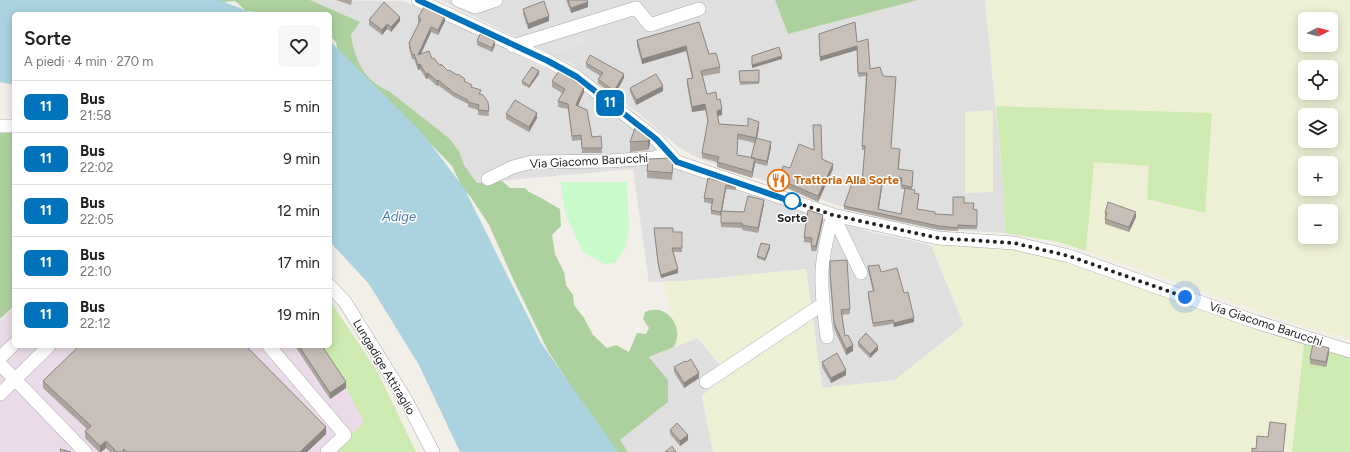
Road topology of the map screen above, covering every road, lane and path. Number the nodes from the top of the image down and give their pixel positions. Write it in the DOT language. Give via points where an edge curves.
graph roads {
  1 [pos="418,0"];
  2 [pos="458,0"];
  3 [pos="496,0"];
  4 [pos="699,9"];
  5 [pos="513,46"];
  6 [pos="0,126"];
  7 [pos="12,126"];
  8 [pos="669,153"];
  9 [pos="488,179"];
  10 [pos="833,215"];
  11 [pos="861,273"];
  12 [pos="332,288"];
  13 [pos="823,304"];
  14 [pos="827,337"];
  15 [pos="12,346"];
  16 [pos="46,348"];
  17 [pos="271,348"];
  18 [pos="1350,351"];
  19 [pos="0,358"];
  20 [pos="0,364"];
  21 [pos="15,379"];
  22 [pos="706,382"];
  23 [pos="0,394"];
  24 [pos="85,452"];
  25 [pos="327,452"];
  26 [pos="433,452"];
  1 -- 5 [label="street, Via Giacomo Barucchi"];
  2 -- 3 [label="street" via="475,6"];
  4 -- 5 [label="street" via="650,25 636,8"];
  5 -- 8 [label="street, Via Giacomo Barucchi" via="577,77 656,139"];
  6 -- 7 [label="street"];
  8 -- 9 [label="street, Via Giacomo Barucchi" via="654,158 609,161 532,162"];
  8 -- 10 [label="street, Via Giacomo Barucchi" via="677,162"];
  10 -- 11 [label="street"];
  10 -- 13 [label="street" via="822,270"];
  10 -- 18 [label="street, Via Giacomo Barucchi" via="938,238 1014,243 1069,256 1256,322"];
  12 -- 26 [label="street, Lungadige Attiraglio" via="345,302 407,402"];
  13 -- 14 [label="street"];
  13 -- 22 [label="street"];
  15 -- 19 [label="street"];
  16 -- 21 [label="street"];
  17 -- 25 [label="street" via="345,435"];
  20 -- 21 [label="street"];
  21 -- 23 [label="street"];
  21 -- 24 [label="street"];
}
